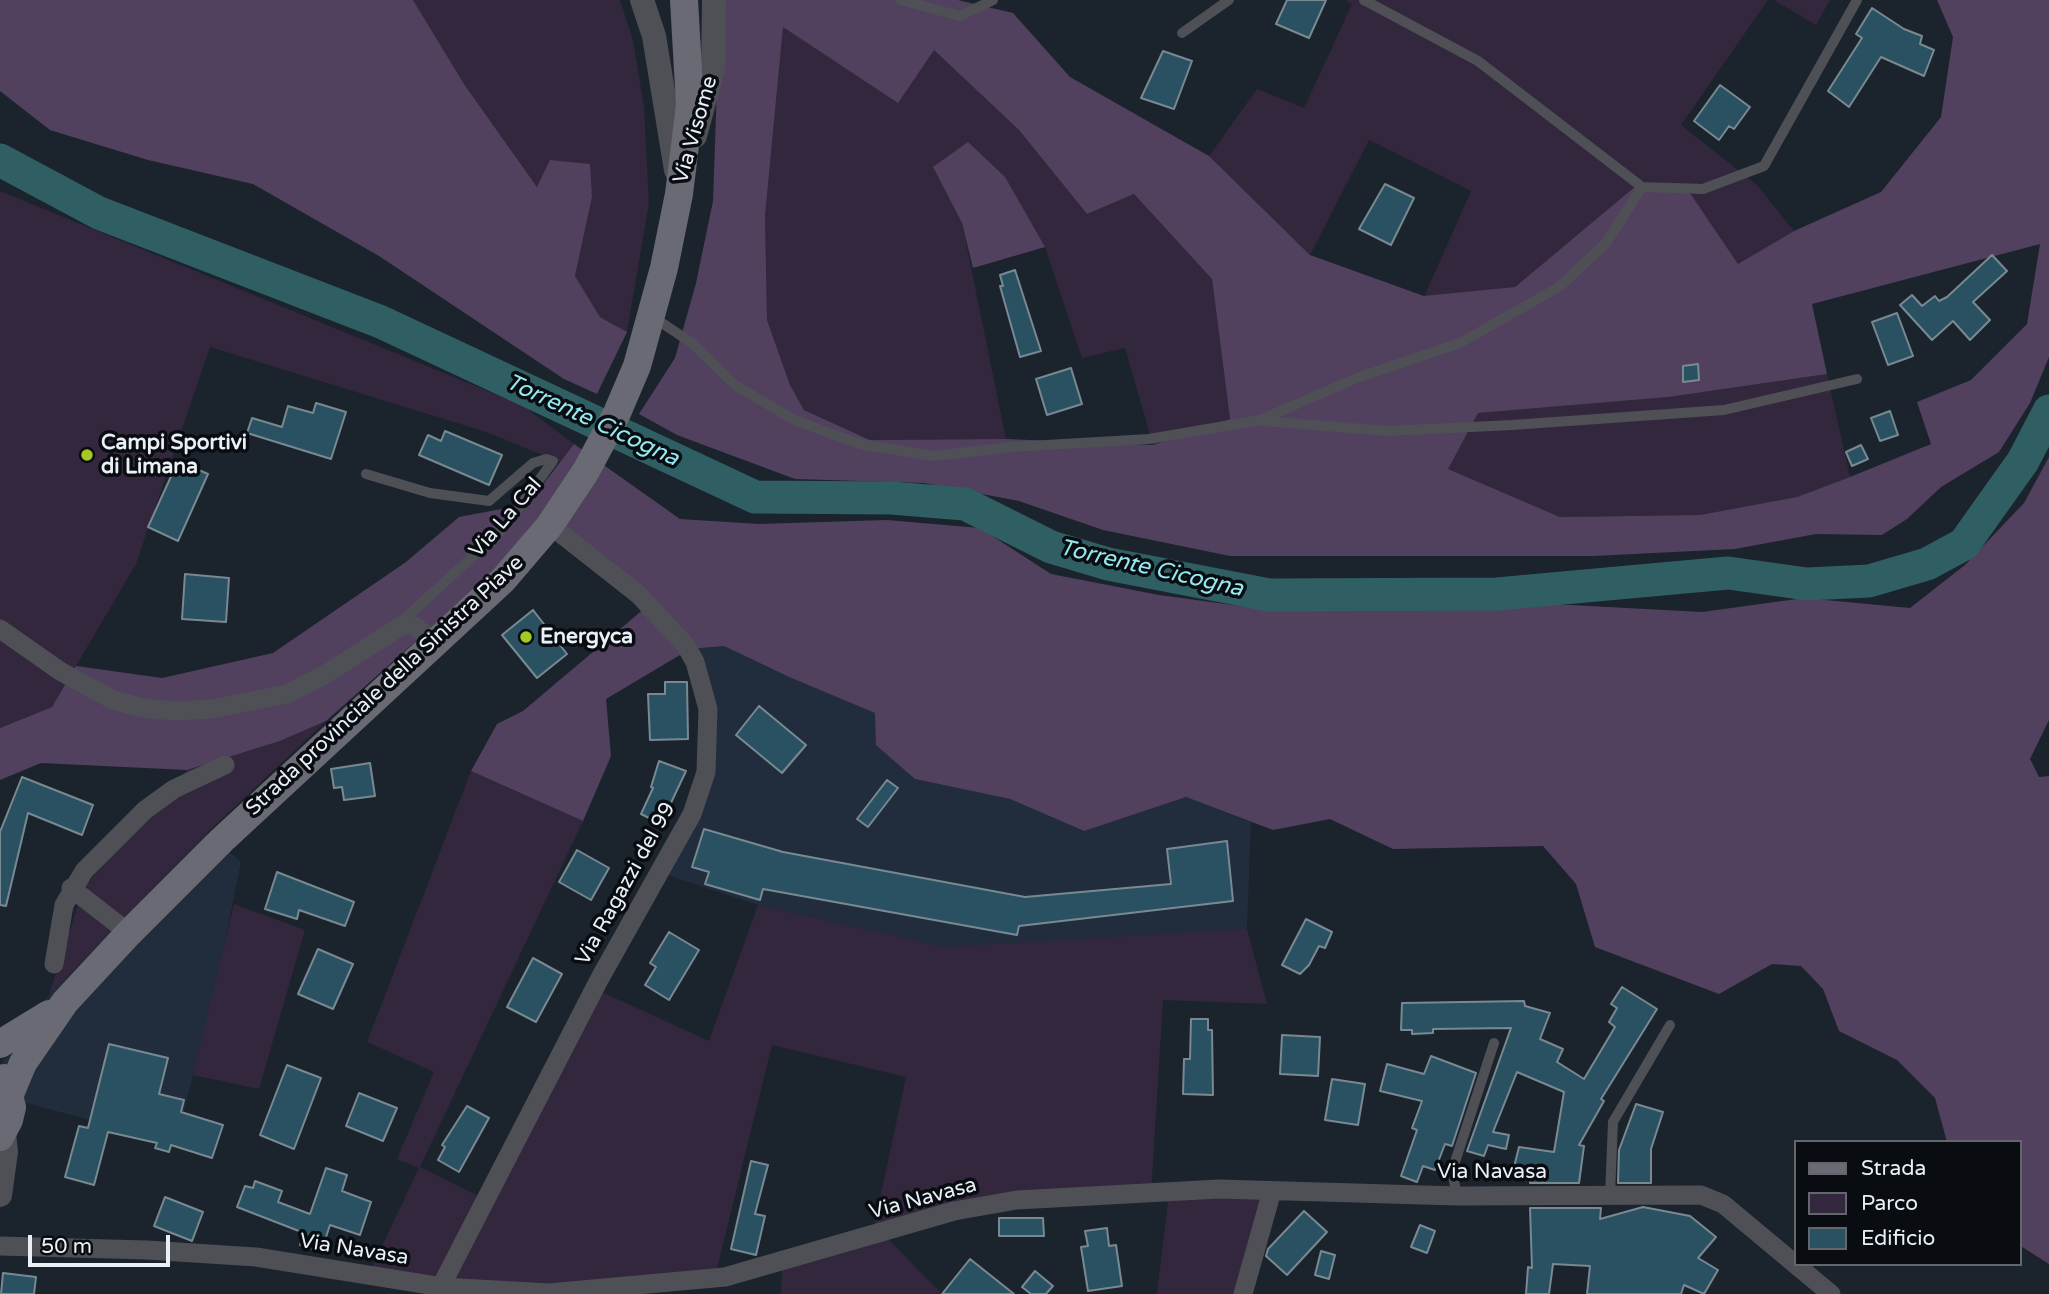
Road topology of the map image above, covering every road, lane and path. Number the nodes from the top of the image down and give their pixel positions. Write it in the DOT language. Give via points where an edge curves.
graph roads {
  1 [pos="642,0"];
  2 [pos="684,0"];
  3 [pos="714,0"];
  4 [pos="900,0"];
  5 [pos="993,0"];
  6 [pos="1229,0"];
  7 [pos="1364,0"];
  8 [pos="1857,0"];
  9 [pos="1182,33"];
  10 [pos="1642,187"];
  11 [pos="679,194"];
  12 [pos="653,317"];
  13 [pos="1857,379"];
  14 [pos="1261,420"];
  15 [pos="366,474"];
  16 [pos="550,525"];
  17 [pos="396,627"];
  18 [pos="0,629"];
  19 [pos="435,644"];
  20 [pos="225,765"];
  21 [pos="71,888"];
  22 [pos="129,933"];
  23 [pos="54,964"];
  24 [pos="65,1002"];
  25 [pos="1670,1025"];
  26 [pos="1494,1042"];
  27 [pos="0,1044"];
  28 [pos="5,1083"];
  29 [pos="2,1135"];
  30 [pos="1272,1191"];
  31 [pos="0,1195"];
  32 [pos="1610,1195"];
  33 [pos="1457,1196"];
  34 [pos="0,1246"];
  35 [pos="1794,1263"];
  36 [pos="1797,1266"];
  37 [pos="439,1290"];
  38 [pos="1243,1294"];
  39 [pos="1831,1294"];
  1 -- 11 [label="street, Via Visome" via="654,36"];
  2 -- 11 [label="main road, Strada provinciale della Sinistra Piave" via="690,105"];
  3 -- 11 [label="street, Via Visome" via="713,69"];
  4 -- 5 [label="lane" via="960,16"];
  6 -- 9 [label="lane"];
  7 -- 10 [label="lane" via="1478,61"];
  8 -- 10 [label="lane" via="1764,166 1703,189"];
  10 -- 14 [label="lane" via="1606,243 1559,286 1460,343 1357,378"];
  11 -- 12 [label="main road, Strada provinciale della Sinistra Piave"];
  12 -- 14 [label="lane" via="692,343 735,385 794,420 872,446 933,456 1149,439"];
  12 -- 16 [label="main road, Strada provinciale della Sinistra Piave" via="617,413"];
  13 -- 14 [label="lane" via="1724,410 1513,425 1387,431"];
  15 -- 17 [label="lane, Via La Cal" via="430,493 489,502 533,463 546,458 553,461 504,528"];
  16 -- 19 [label="main road, Strada provinciale della Sinistra Piave" via="503,580"];
  16 -- 37 [label="street, Via Ragazzi del 99" via="639,595 686,646 708,709 708,762 692,814 600,978"];
  17 -- 18 [label="street" via="287,694 224,708 175,711 113,700 60,671"];
  17 -- 19 [label="street" via="415,626"];
  19 -- 22 [label="main road, Strada provinciale della Sinistra Piave" via="241,822"];
  20 -- 21 [label="street" via="174,789 145,810 106,846"];
  21 -- 22 [label="street"];
  21 -- 23 [label="street"];
  22 -- 24 [label="main road, Strada provinciale della Sinistra Piave"];
  24 -- 27 [label="main road"];
  24 -- 28 [label="main road"];
  25 -- 32 [label="lane" via="1613,1122"];
  26 -- 33 [label="lane" via="1452,1171"];
  28 -- 29 [label="main road" via="12,1107"];
  29 -- 31 [label="street" via="6,1152"];
  30 -- 33 [label="street, Via Navasa"];
  30 -- 37 [label="street, Via Navasa" via="1171,1191 984,1205 792,1260 690,1282 549,1293"];
  30 -- 38 [label="street"];
  32 -- 33 [label="street, Via Navasa"];
  32 -- 35 [label="street, Via Navasa" via="1702,1195 1723,1204"];
  34 -- 37 [label="street, Via Navasa" via="256,1258"];
  36 -- 39 [label="street, Via Navasa"];
}
